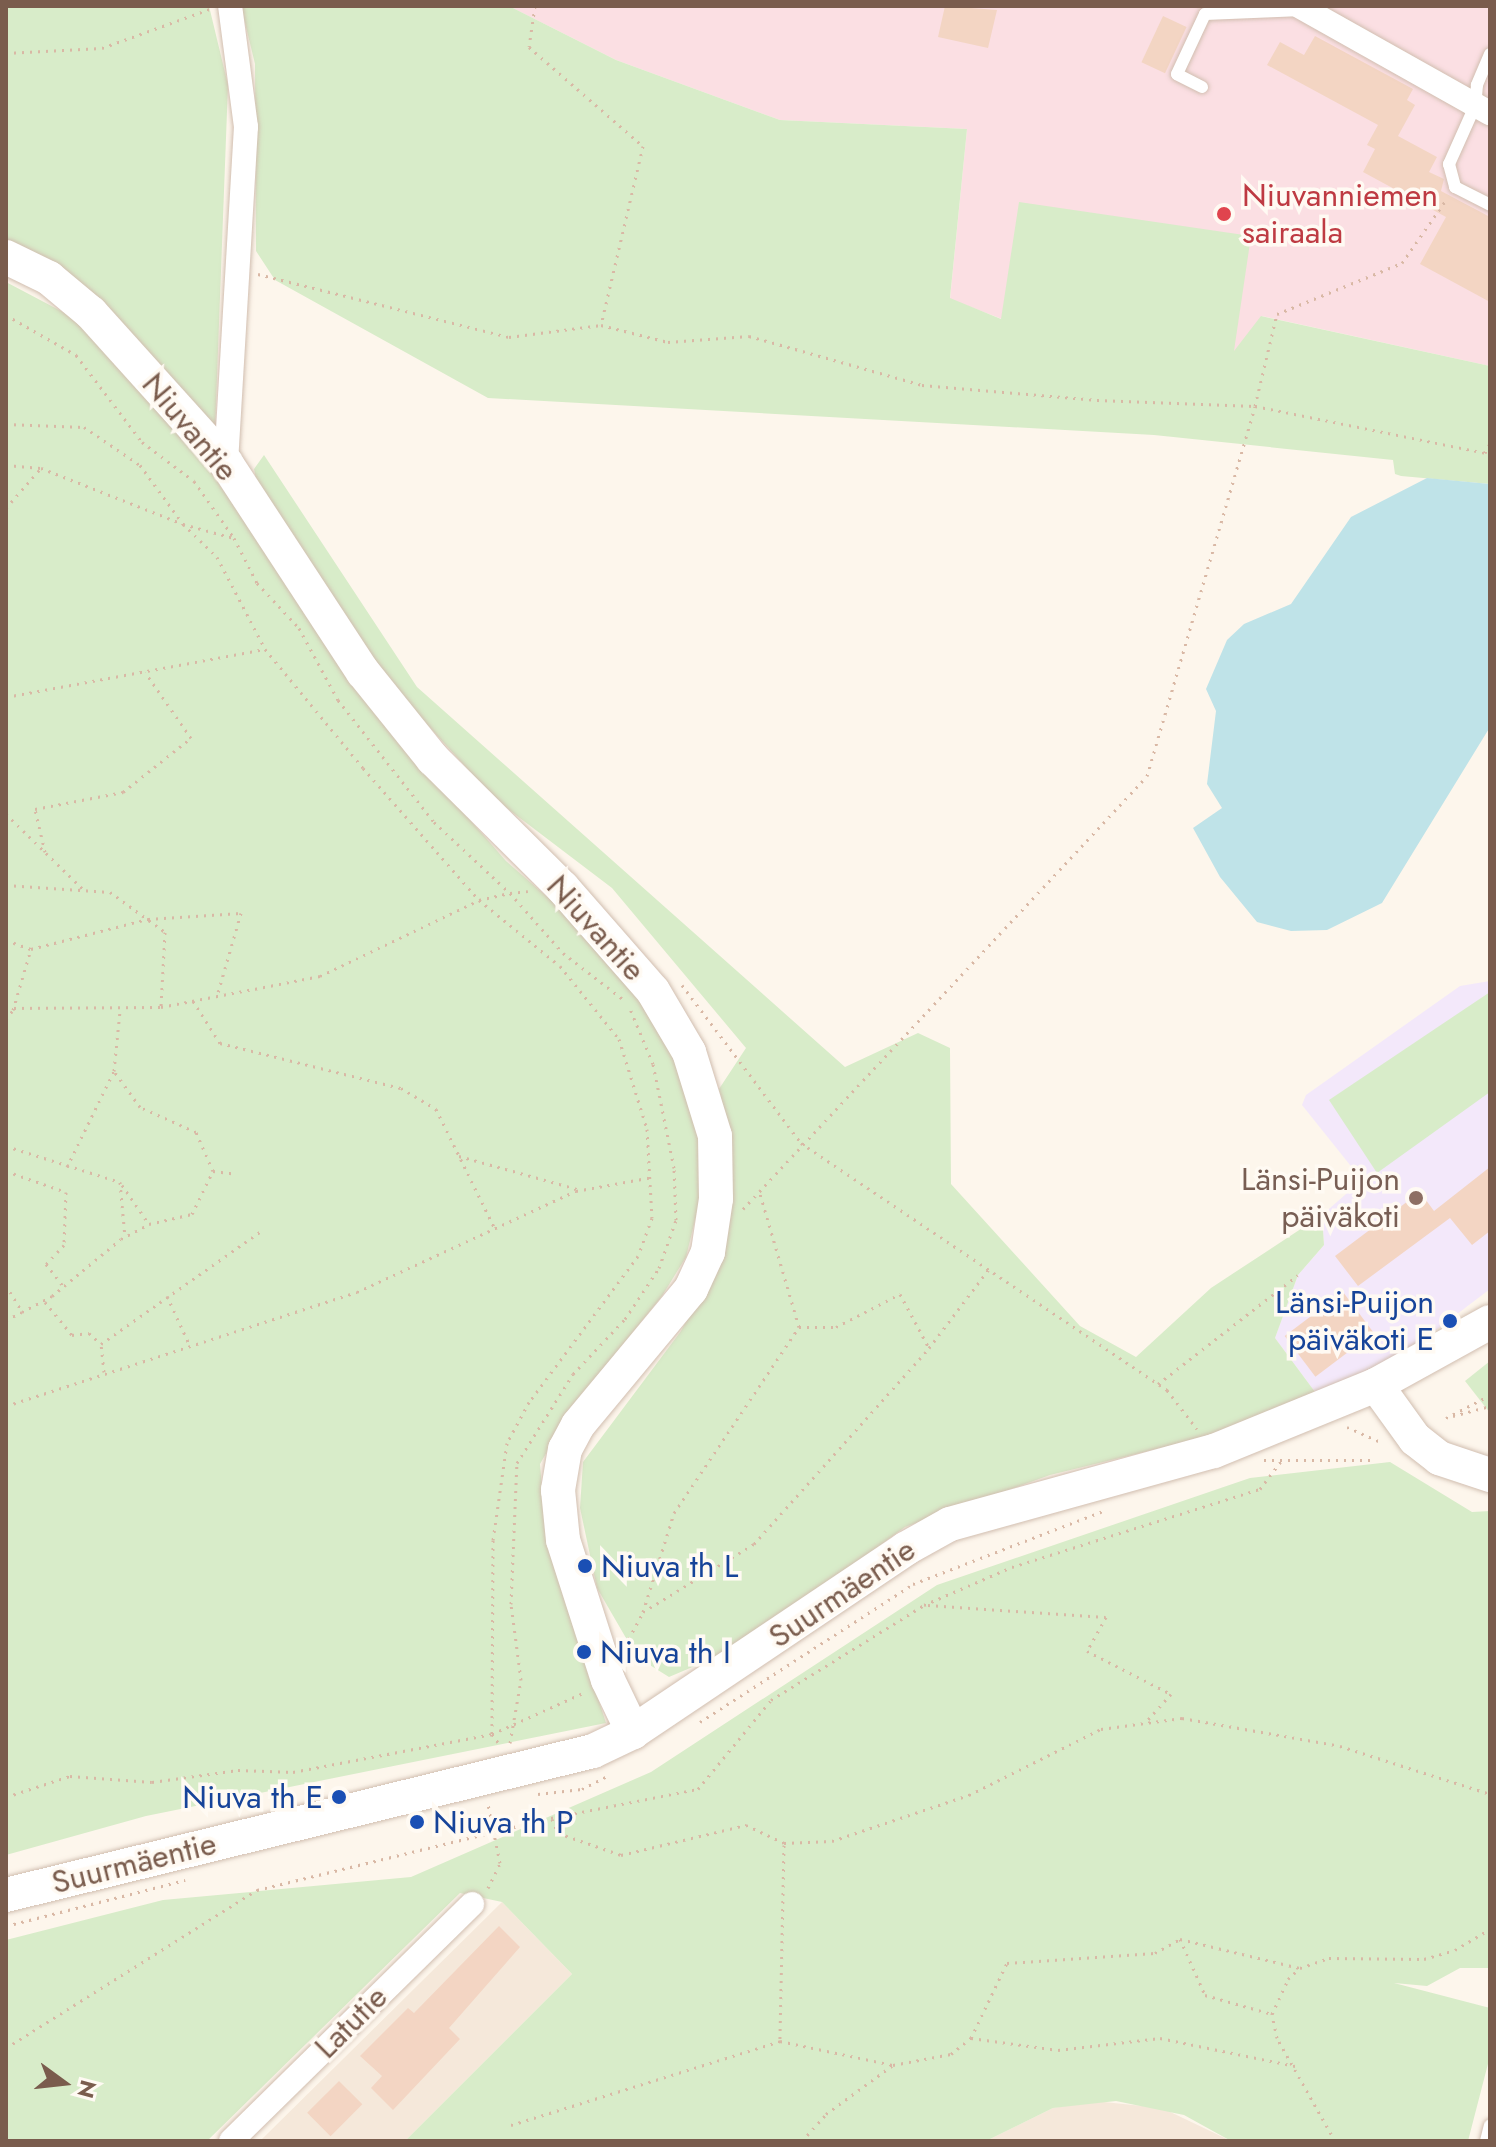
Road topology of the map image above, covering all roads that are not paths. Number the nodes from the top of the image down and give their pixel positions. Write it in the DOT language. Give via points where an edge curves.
graph roads {
  1 [pos="230,6"];
  2 [pos="1300,8"];
  3 [pos="1490,54"];
  4 [pos="1202,87"];
  5 [pos="1483,110"];
  6 [pos="1490,205"];
  7 [pos="6,257"];
  8 [pos="226,463"];
  9 [pos="1490,1322"];
  10 [pos="1376,1385"];
  11 [pos="1490,1475"];
  12 [pos="633,1732"];
  13 [pos="6,1895"];
  14 [pos="472,1904"];
  15 [pos="1490,2125"];
  16 [pos="231,2141"];
  17 [pos="1486,2141"];
  1 -- 8 [label="street" via="246,127"];
  2 -- 4 [label="lane" via="1205,14 1177,74"];
  2 -- 5 [label="street"];
  3 -- 5 [label="lane" via="1477,85"];
  5 -- 6 [label="lane" via="1449,164 1455,187"];
  7 -- 8 [label="street, Niuvantie" via="49,278 91,313"];
  8 -- 12 [label="street, Niuvantie" via="363,672 433,759 562,887 653,991 689,1052 704,1093 715,1136 716,1199 708,1252 691,1289 578,1425 565,1449 558,1490 563,1540 608,1680"];
  9 -- 10 [label="street, Suurmäentie"];
  10 -- 11 [label="street" via="1415,1439 1439,1458"];
  10 -- 12 [label="street, Suurmäentie" via="1214,1451 950,1524"];
  12 -- 13 [label="street, Suurmäentie" via="593,1751"];
  14 -- 16 [label="street, Latutie"];
  15 -- 17 [label="lane"];
}
